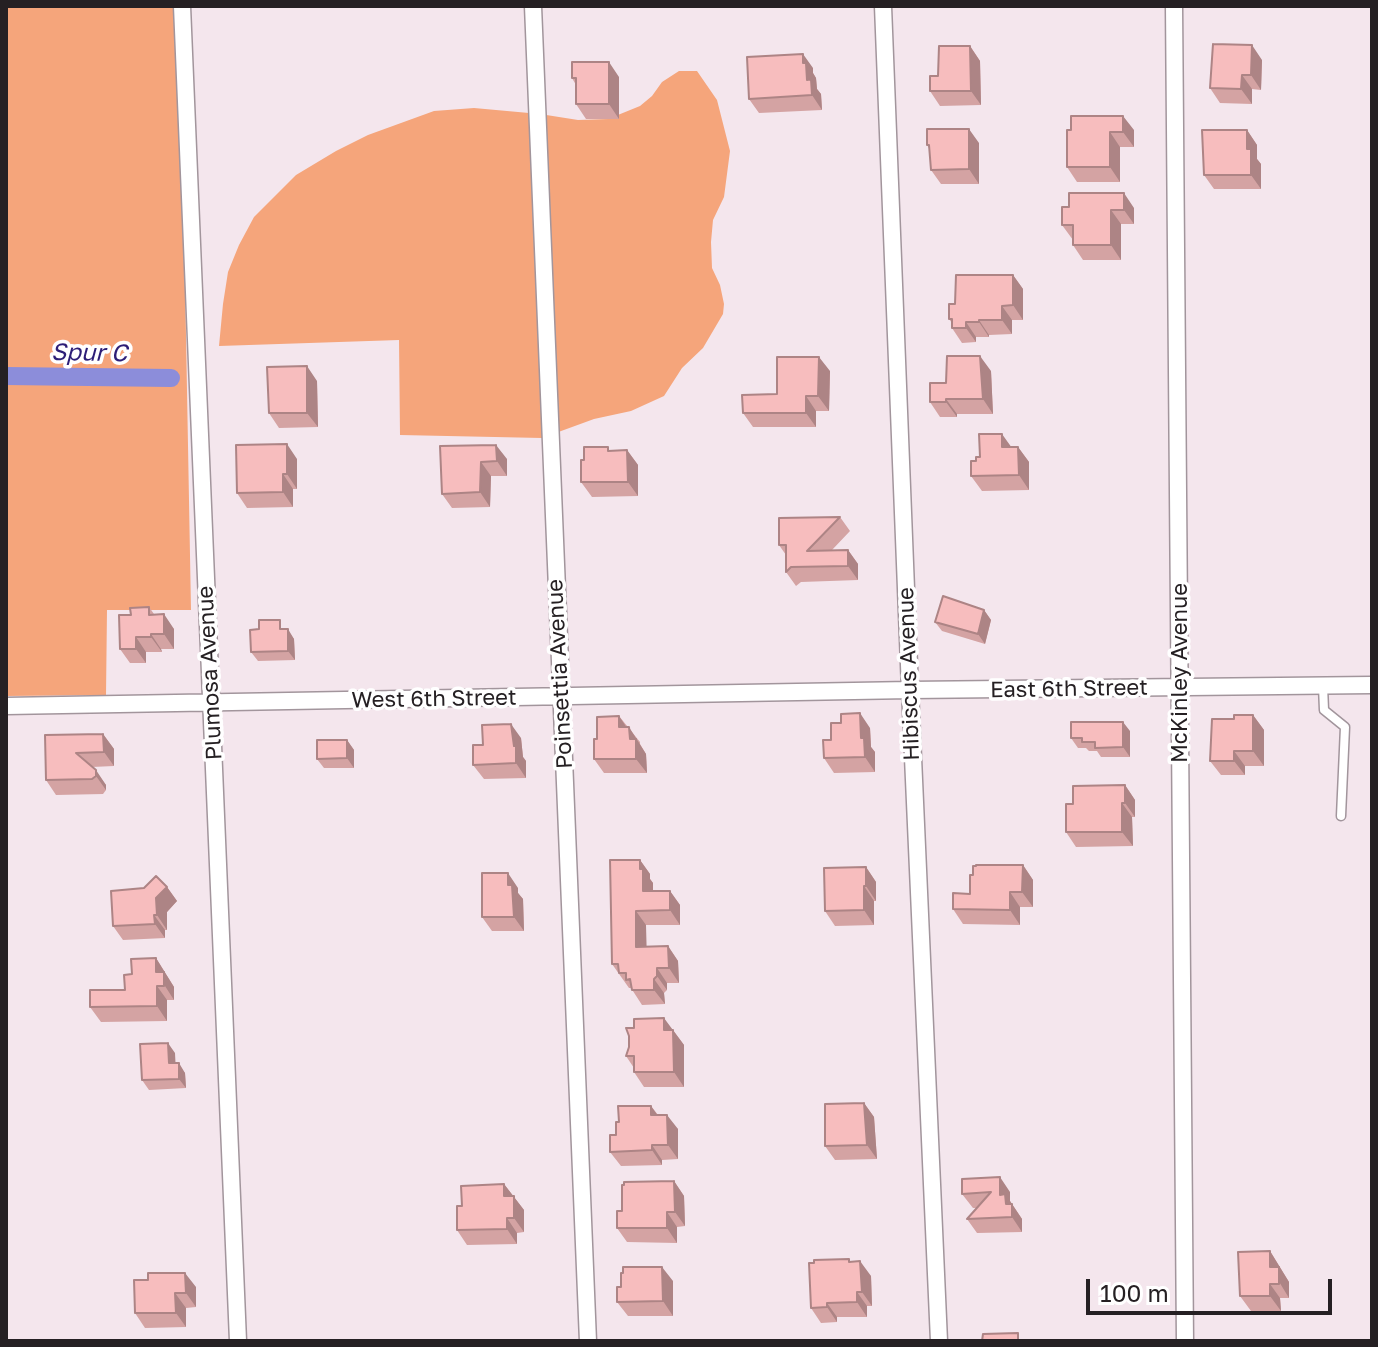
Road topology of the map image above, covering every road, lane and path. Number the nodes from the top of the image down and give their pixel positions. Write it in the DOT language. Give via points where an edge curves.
graph roads {
  1 [pos="182,6"];
  2 [pos="533,6"];
  3 [pos="883,6"];
  4 [pos="1174,6"];
  5 [pos="1372,685"];
  6 [pos="1323,686"];
  7 [pos="1180,687"];
  8 [pos="910,690"];
  9 [pos="561,697"];
  10 [pos="212,702"];
  11 [pos="6,706"];
  12 [pos="1341,816"];
  13 [pos="238,1341"];
  14 [pos="588,1341"];
  15 [pos="939,1341"];
  16 [pos="1185,1341"];
  1 -- 10 [label="street, Plumosa Avenue"];
  2 -- 9 [label="street, Poinsettia Avenue"];
  3 -- 8 [label="street, Hibiscus Avenue"];
  4 -- 7 [label="street, McKinley Avenue"];
  5 -- 6 [label="street, East 6th Street"];
  6 -- 7 [label="street, East 6th Street"];
  6 -- 12 [label="lane" via="1324,710 1345,727"];
  7 -- 8 [label="street, East 6th Street"];
  7 -- 16 [label="street, McKinley Avenue"];
  8 -- 9 [label="street, West 6th Street"];
  8 -- 15 [label="street, Hibiscus Avenue"];
  9 -- 10 [label="street, West 6th Street"];
  9 -- 14 [label="street, Poinsettia Avenue"];
  10 -- 11 [label="street, West 6th Street"];
  10 -- 13 [label="street, Plumosa Avenue"];
}
